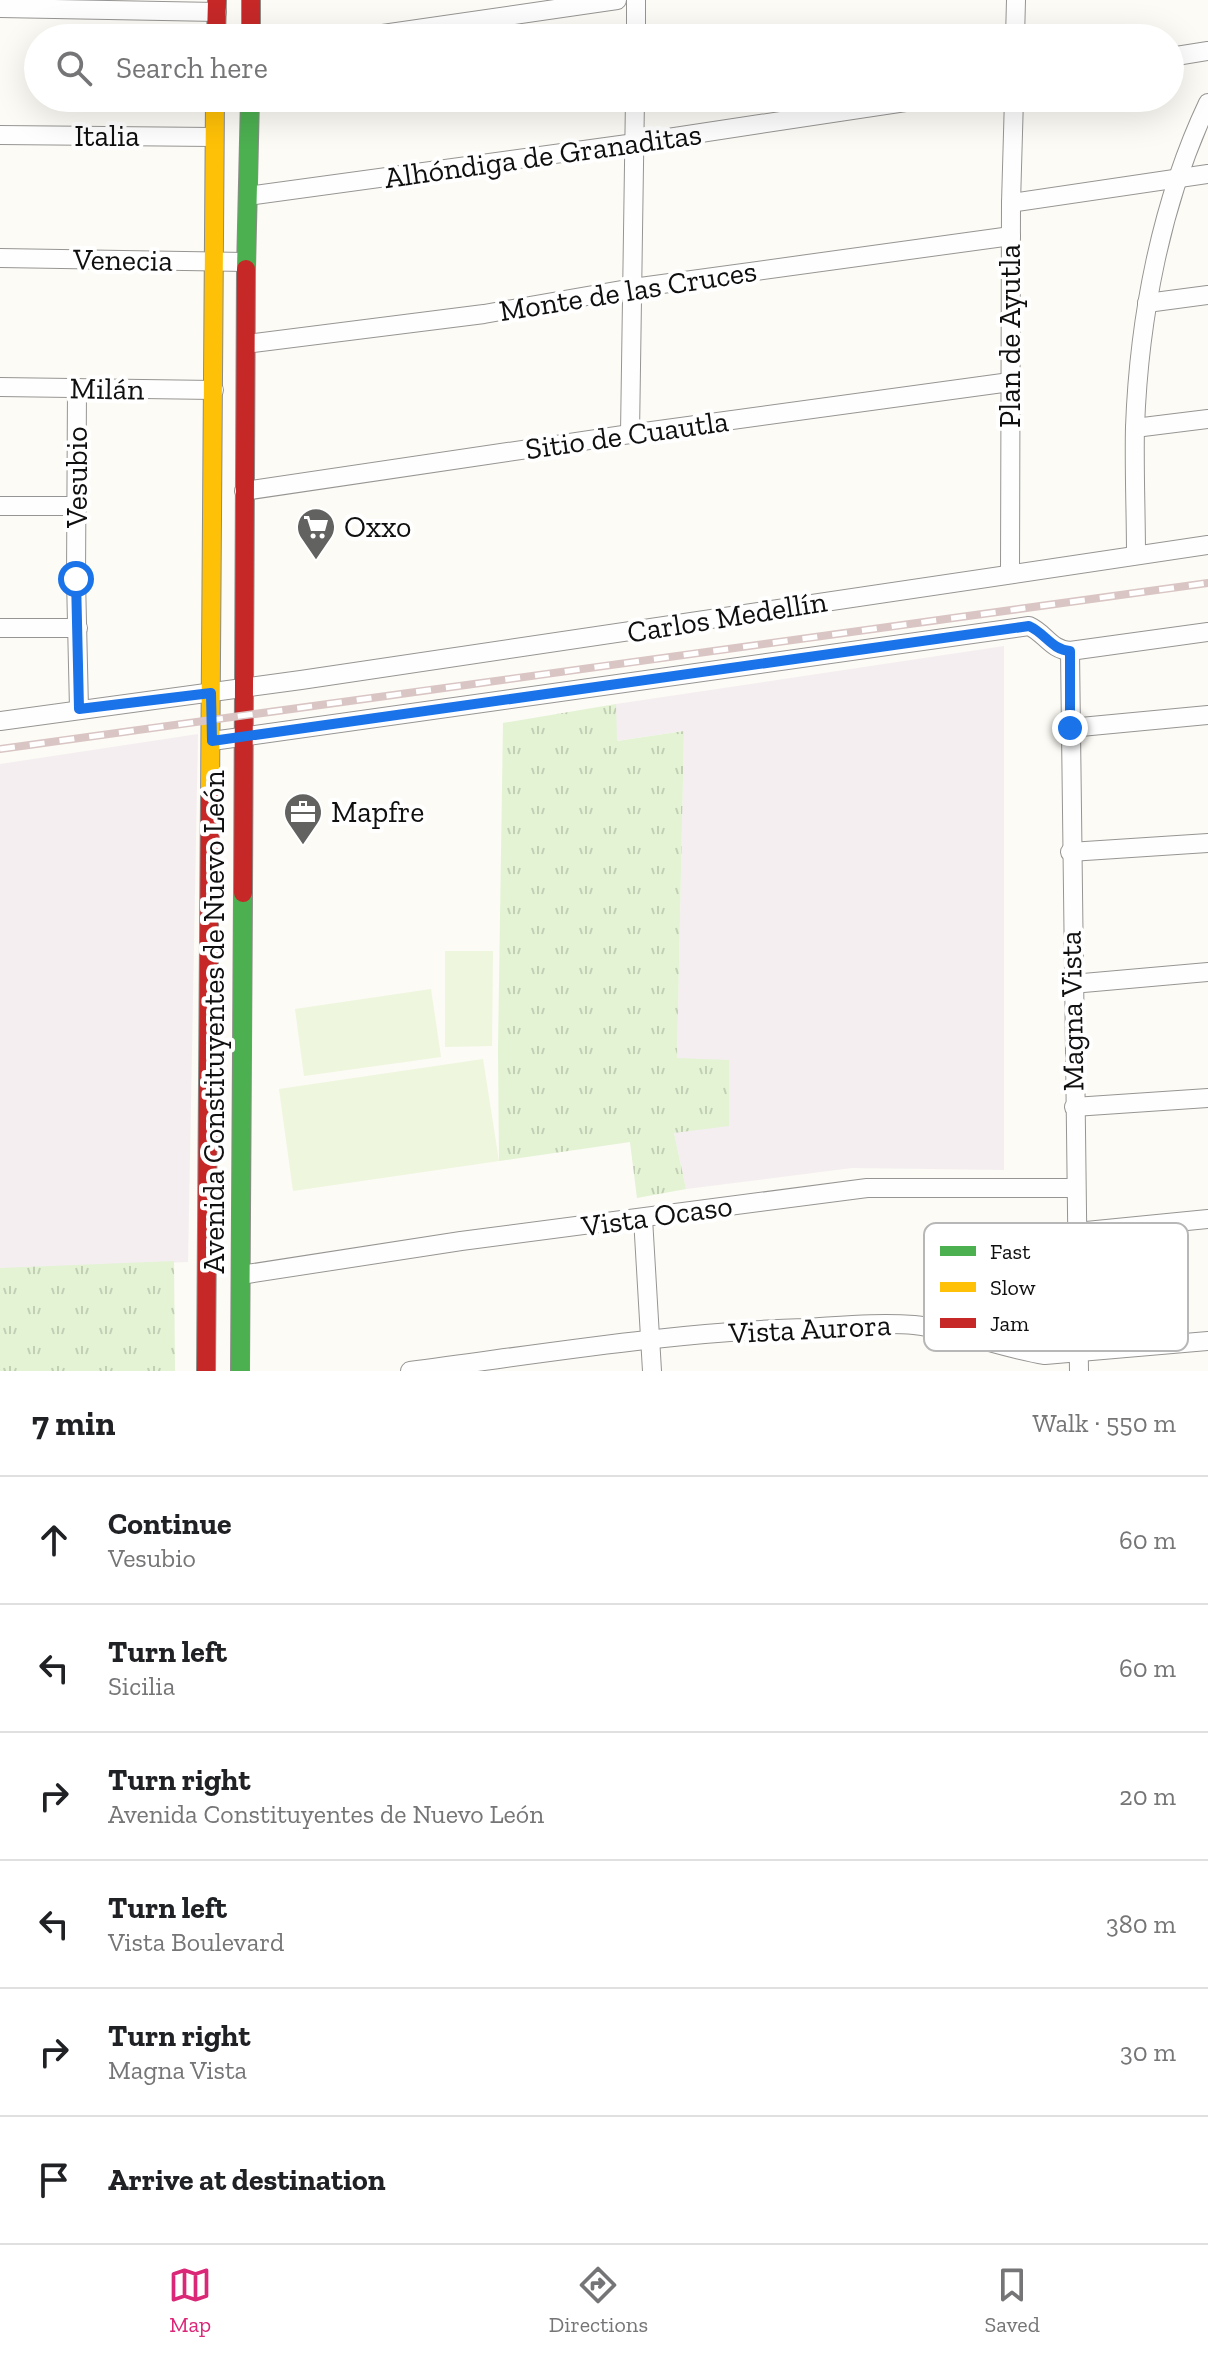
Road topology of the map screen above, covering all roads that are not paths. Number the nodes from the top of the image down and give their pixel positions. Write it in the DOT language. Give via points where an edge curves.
graph roads {
  1 [pos="251,0"];
  2 [pos="617,0"];
  3 [pos="636,0"];
  4 [pos="1016,0"];
  5 [pos="217,6"];
  6 [pos="0,8"];
  7 [pos="251,24"];
  8 [pos="452,24"];
  9 [pos="636,24"];
  10 [pos="1015,24"];
  11 [pos="1208,51"];
  12 [pos="1184,55"];
  13 [pos="1208,103"];
  14 [pos="215,112"];
  15 [pos="250,112"];
  16 [pos="635,112"];
  17 [pos="840,112"];
  18 [pos="1014,112"];
  19 [pos="0,135"];
  20 [pos="214,137"];
  21 [pos="635,143"];
  22 [pos="1208,174"];
  23 [pos="1178,178"];
  24 [pos="248,196"];
  25 [pos="1011,203"];
  26 [pos="1011,236"];
  27 [pos="0,258"];
  28 [pos="214,262"];
  29 [pos="246,262"];
  30 [pos="633,288"];
  31 [pos="1208,295"];
  32 [pos="1147,303"];
  33 [pos="246,344"];
  34 [pos="1010,382"];
  35 [pos="0,387"];
  36 [pos="77,388"];
  37 [pos="214,390"];
  38 [pos="1208,419"];
  39 [pos="1135,428"];
  40 [pos="630,434"];
  41 [pos="244,491"];
  42 [pos="0,506"];
  43 [pos="78,506"];
  44 [pos="1208,545"];
  45 [pos="1136,555"];
  46 [pos="1010,574"];
  47 [pos="0,628"];
  48 [pos="78,628"];
  49 [pos="1208,632"];
  50 [pos="1070,651"];
  51 [pos="245,688"];
  52 [pos="211,693"];
  53 [pos="79,709"];
  54 [pos="1208,715"];
  55 [pos="0,721"];
  56 [pos="1070,728"];
  57 [pos="244,738"];
  58 [pos="212,741"];
  59 [pos="1208,843"];
  60 [pos="1070,852"];
  61 [pos="1208,972"];
  62 [pos="1072,984"];
  63 [pos="209,1074"];
  64 [pos="241,1074"];
  65 [pos="1208,1098"];
  66 [pos="1074,1107"];
  67 [pos="1075,1188"];
  68 [pos="643,1218"];
  69 [pos="1208,1219"];
  70 [pos="1076,1223"];
  71 [pos="1167,1223"];
  72 [pos="241,1275"];
  73 [pos="924,1327"];
  74 [pos="650,1339"];
  75 [pos="1208,1341"];
  76 [pos="1188,1344"];
  77 [pos="1023,1351"];
  78 [pos="1147,1351"];
  79 [pos="1079,1362"];
  80 [pos="206,1371"];
  81 [pos="240,1371"];
  82 [pos="410,1371"];
  83 [pos="652,1371"];
  1 -- 7 [label="main road"];
  2 -- 8 [label="street"];
  3 -- 9 [label="street"];
  4 -- 10 [label="street"];
  5 -- 6 [label="street"];
  11 -- 12 [label="street"];
  13 -- 23 [label="street"];
  14 -- 20 [label="main road, Avenida Constituyentes de Nuevo León"];
  15 -- 24 [label="main road, Avenida Constituyentes de Nuevo León"];
  16 -- 21 [label="street"];
  17 -- 21 [label="street, Alhóndiga de Granaditas"];
  18 -- 25 [label="street, Plan de Ayutla"];
  19 -- 20 [label="street, Italia"];
  20 -- 28 [label="main road, Avenida Constituyentes de Nuevo León"];
  21 -- 24 [label="street, Alhóndiga de Granaditas"];
  21 -- 30 [label="street"];
  22 -- 23 [label="street"];
  23 -- 25 [label="street"];
  23 -- 32 [label="street"];
  24 -- 29 [label="main road, Avenida Constituyentes de Nuevo León"];
  25 -- 26 [label="street, Plan de Ayutla"];
  26 -- 30 [label="street, Monte de las Cruces"];
  26 -- 34 [label="street, Plan de Ayutla"];
  27 -- 28 [label="street, Venecia"];
  28 -- 29 [label="street, Venecia"];
  28 -- 37 [label="main road, Avenida Constituyentes de Nuevo León"];
  29 -- 33 [label="main road, Avenida Constituyentes de Nuevo León"];
  30 -- 33 [label="street, Monte de las Cruces" via="484,314"];
  30 -- 40 [label="street"];
  31 -- 32 [label="street"];
  32 -- 39 [label="street"];
  33 -- 41 [label="main road, Avenida Constituyentes de Nuevo León"];
  34 -- 40 [label="street, Sitio de Cuautla"];
  34 -- 46 [label="street, Plan de Ayutla"];
  35 -- 36 [label="street, Milán"];
  36 -- 37 [label="street, Milán"];
  36 -- 43 [label="street, Vesubio"];
  37 -- 52 [label="main road, Avenida Constituyentes de Nuevo León"];
  38 -- 39 [label="street"];
  39 -- 45 [label="street"];
  40 -- 41 [label="street, Sitio de Cuautla"];
  41 -- 51 [label="main road, Avenida Constituyentes de Nuevo León"];
  42 -- 43 [label="street"];
  43 -- 48 [label="street, Vesubio"];
  44 -- 45 [label="street, Carlos Medellín"];
  45 -- 46 [label="street, Carlos Medellín"];
  46 -- 51 [label="street, Carlos Medellín"];
  47 -- 48 [label="street"];
  48 -- 53 [label="street, Vesubio"];
  49 -- 50 [label="street"];
  50 -- 56 [label="street, Magna Vista"];
  50 -- 57 [label="street" via="1057,649 1029,626"];
  51 -- 52 [label="street, Carlos Medellín"];
  51 -- 57 [label="main road, Avenida Constituyentes de Nuevo León"];
  52 -- 53 [label="street, Carlos Medellín"];
  52 -- 58 [label="main road, Avenida Constituyentes de Nuevo León"];
  53 -- 55 [label="street, Carlos Medellín"];
  54 -- 56 [label="street"];
  56 -- 60 [label="street, Magna Vista"];
  57 -- 58 [label="street"];
  57 -- 64 [label="main road, Avenida Constituyentes de Nuevo León"];
  58 -- 63 [label="main road, Avenida Constituyentes de Nuevo León"];
  59 -- 60 [label="street"];
  60 -- 62 [label="street, Magna Vista"];
  61 -- 62 [label="street"];
  62 -- 66 [label="street, Magna Vista"];
  63 -- 64 [label="main road"];
  63 -- 80 [label="main road, Avenida Constituyentes de Nuevo León"];
  64 -- 72 [label="main road, Avenida Constituyentes de Nuevo León"];
  65 -- 66 [label="street"];
  66 -- 67 [label="street, Magna Vista"];
  67 -- 68 [label="street, Vista Ocaso" via="867,1188"];
  67 -- 70 [label="street, Magna Vista"];
  68 -- 72 [label="street, Vista Ocaso"];
  68 -- 74 [label="street"];
  69 -- 71 [label="street"];
  72 -- 81 [label="main road, Avenida Constituyentes de Nuevo León"];
  73 -- 74 [label="street, Vista Aurora" via="770,1329"];
  74 -- 82 [label="street, Vista Aurora"];
  74 -- 83 [label="street"];
  75 -- 76 [label="street, Vista Aurora"];
  77 -- 79 [label="street, Vista Aurora"];
  78 -- 79 [label="street, Vista Aurora"];
}
